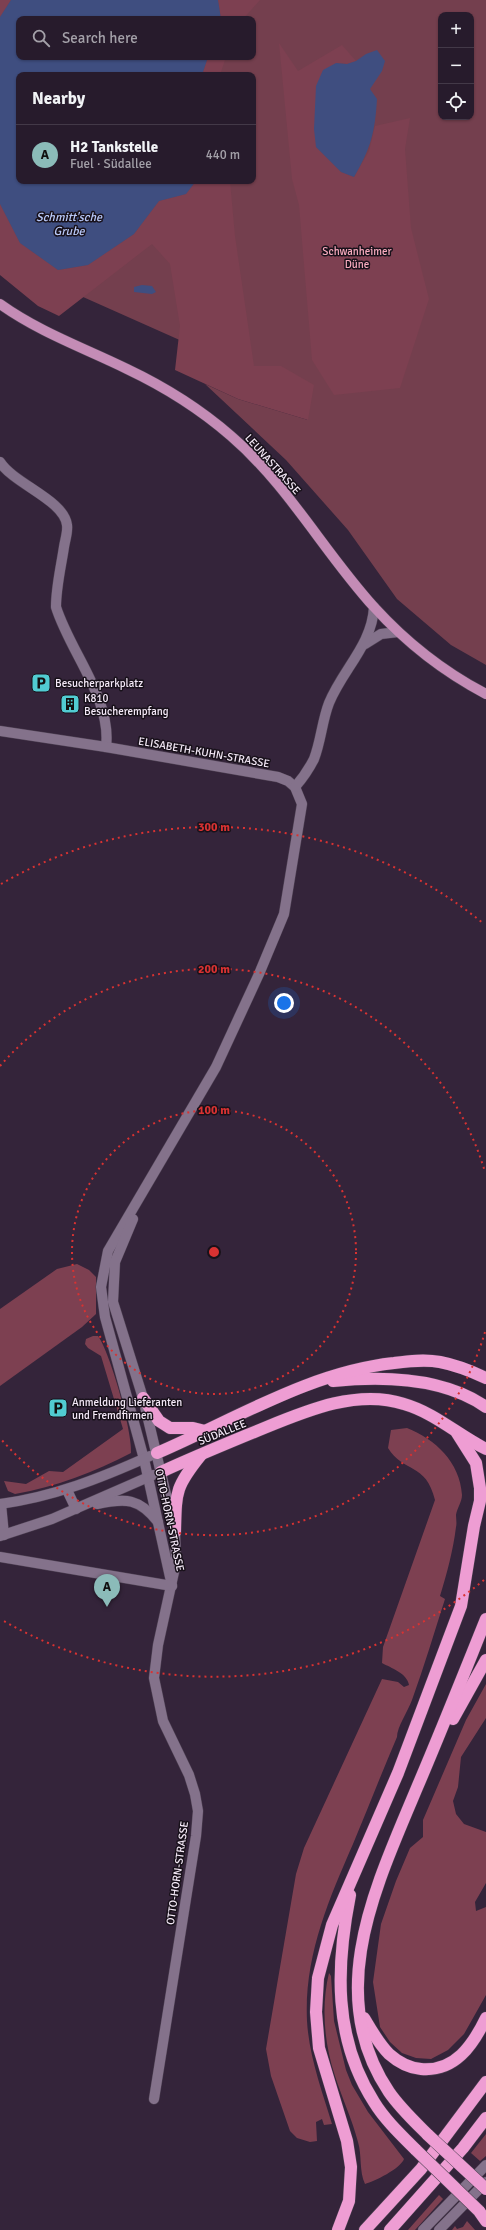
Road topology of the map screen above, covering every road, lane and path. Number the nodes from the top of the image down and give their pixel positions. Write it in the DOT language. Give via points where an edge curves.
graph roads {
  1 [pos="0,304"];
  2 [pos="0,462"];
  3 [pos="374,607"];
  4 [pos="398,632"];
  5 [pos="365,644"];
  6 [pos="486,694"];
  7 [pos="0,731"];
  8 [pos="106,747"];
  9 [pos="295,787"];
  10 [pos="147,1188"];
  11 [pos="486,1378"];
  12 [pos="308,1386"];
  13 [pos="143,1398"];
  14 [pos="486,1407"];
  15 [pos="205,1431"];
  16 [pos="457,1433"];
  17 [pos="486,1449"];
  18 [pos="157,1453"];
  19 [pos="203,1454"];
  20 [pos="144,1459"];
  21 [pos="161,1472"];
  22 [pos="148,1477"];
  23 [pos="67,1490"];
  24 [pos="0,1504"];
  25 [pos="76,1509"];
  26 [pos="160,1524"];
  27 [pos="175,1532"];
  28 [pos="2,1536"];
  29 [pos="0,1558"];
  30 [pos="172,1586"];
  31 [pos="486,1619"];
  32 [pos="486,1660"];
  33 [pos="427,1765"];
  34 [pos="353,1880"];
  35 [pos="360,2010"];
  36 [pos="486,2018"];
  37 [pos="486,2082"];
  38 [pos="154,2099"];
  39 [pos="486,2118"];
  40 [pos="486,2166"];
  41 [pos="486,2182"];
  42 [pos="486,2189"];
  43 [pos="486,2221"];
  44 [pos="338,2230"];
  45 [pos="365,2230"];
  46 [pos="390,2230"];
  47 [pos="423,2230"];
  48 [pos="439,2230"];
  1 -- 3 [label="main road, LEUNASTRASSE" via="44,331 145,377 216,424 247,451 276,482"];
  2 -- 8 [label="street" via="10,473 58,508 66,519 67,530 56,607 104,713 108,736"];
  3 -- 4 [label="main road, LEUNASTRASSE"];
  3 -- 5 [label="street" via="372,625"];
  4 -- 5 [label="street" via="381,634"];
  4 -- 6 [label="main road, LEUNASTRASSE" via="433,660"];
  5 -- 9 [label="street" via="334,691 314,760"];
  7 -- 8 [label="street, ELISABETH-KUHN-STRASSE"];
  8 -- 9 [label="street, ELISABETH-KUHN-STRASSE" via="278,777 288,780"];
  9 -- 10 [label="street" via="300,797 301,814 280,925 216,1067"];
  10 -- 13 [label="street" via="115,1262 112,1290 120,1332"];
  10 -- 20 [label="street" via="110,1247 105,1260 101,1287 105,1317"];
  11 -- 12 [label="highway" via="439,1362 412,1361 371,1366"];
  12 -- 14 [label="highway" via="356,1379 409,1380 452,1391"];
  12 -- 15 [label="highway, SÜDALLEE"];
  13 -- 15 [label="highway" via="159,1421 170,1428"];
  13 -- 18 [label="street"];
  15 -- 18 [label="highway, SÜDALLEE"];
  16 -- 17 [label="highway, SÜDALLEE"];
  16 -- 19 [label="highway, SÜDALLEE" via="433,1416 402,1403 387,1400 354,1400 304,1413"];
  16 -- 34 [label="highway" via="476,1463 480,1488 480,1501 461,1606 398,1773"];
  18 -- 20 [label="street, SÜDALLEE"];
  18 -- 21 [label="street"];
  19 -- 21 [label="highway, SÜDALLEE"];
  19 -- 27 [label="highway" via="180,1483 175,1506"];
  20 -- 22 [label="street, OTTO-HORN-STRASSE"];
  20 -- 23 [label="street, SÜDALLEE"];
  21 -- 22 [label="street, SÜDALLEE"];
  21 -- 27 [label="street, OTTO-HORN-STRASSE"];
  22 -- 25 [label="street, SÜDALLEE"];
  22 -- 26 [label="street, OTTO-HORN-STRASSE"];
  23 -- 24 [label="street, SÜDALLEE" via="36,1499"];
  23 -- 25 [label="street"];
  24 -- 28 [label="street"];
  25 -- 26 [label="street" via="117,1500 130,1500 145,1508"];
  25 -- 28 [label="street, SÜDALLEE"];
  26 -- 30 [label="street, OTTO-HORN-STRASSE"];
  27 -- 30 [label="street, OTTO-HORN-STRASSE" via="176,1564"];
  29 -- 30 [label="street"];
  30 -- 38 [label="street, OTTO-HORN-STRASSE" via="158,1645 154,1678 163,1721 189,1775 198,1811"];
  31 -- 33 [label="highway"];
  32 -- 33 [label="highway"];
  33 -- 35 [label="highway" via="370,1906 358,1958 357,1989"];
  34 -- 43 [label="highway, bridge" via="344,1925 339,1992 356,2067 374,2102 400,2134 479,2211"];
  34 -- 44 [label="highway" via="326,1942 318,1978 317,1998 320,2048 347,2142 351,2167 349,2201"];
  35 -- 36 [label="highway" via="388,2054 406,2066 426,2069 446,2065 462,2055 477,2036"];
  35 -- 42 [label="highway, bridge" via="368,2050 378,2073 401,2108"];
  37 -- 45 [label="highway" via="421,2169"];
  39 -- 46 [label="highway" via="458,2154"];
  40 -- 47 [label="street"];
  41 -- 48 [label="street"];
}
